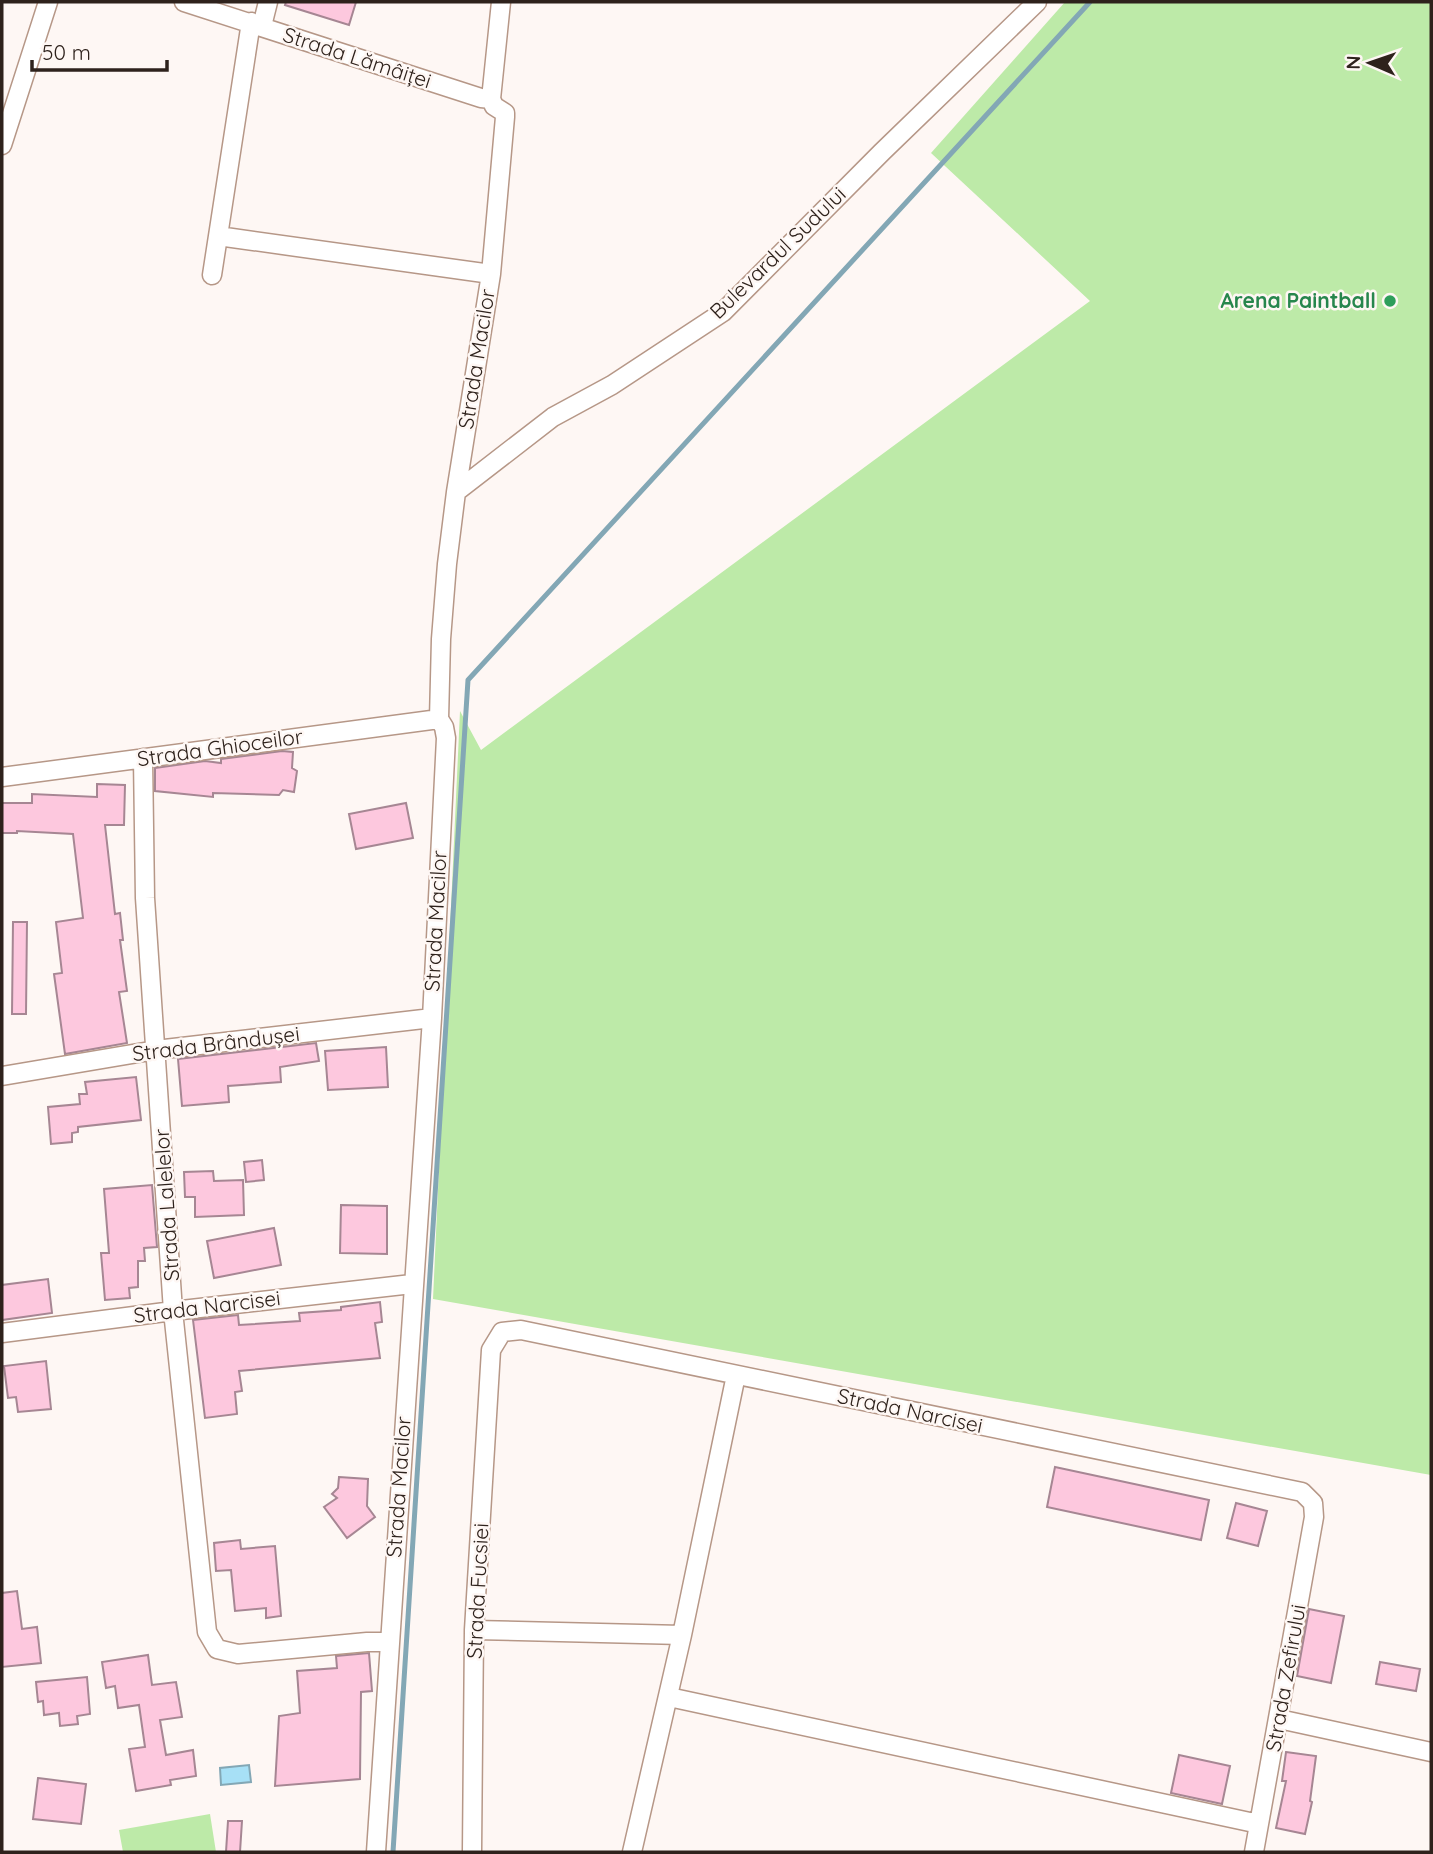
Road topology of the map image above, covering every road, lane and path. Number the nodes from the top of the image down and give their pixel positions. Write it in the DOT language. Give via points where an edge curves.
graph roads {
  1 [pos="48,2"];
  2 [pos="184,2"];
  3 [pos="268,2"];
  4 [pos="501,2"];
  5 [pos="1037,2"];
  6 [pos="256,24"];
  7 [pos="491,99"];
  8 [pos="2,145"];
  9 [pos="218,236"];
  10 [pos="491,274"];
  11 [pos="212,275"];
  12 [pos="456,492"];
  13 [pos="439,719"];
  14 [pos="143,758"];
  15 [pos="2,777"];
  16 [pos="432,1018"];
  17 [pos="156,1050"];
  18 [pos="2,1076"];
  19 [pos="412,1284"];
  20 [pos="173,1311"];
  21 [pos="502,1332"];
  22 [pos="2,1333"];
  23 [pos="736,1375"];
  24 [pos="1313,1503"];
  25 [pos="474,1630"];
  26 [pos="682,1635"];
  27 [pos="389,1643"];
  28 [pos="669,1697"];
  29 [pos="1279,1719"];
  30 [pos="1431,1752"];
  31 [pos="1259,1824"];
  32 [pos="376,1852"];
  33 [pos="472,1852"];
  34 [pos="632,1852"];
  35 [pos="1254,1852"];
  1 -- 8 [label="street"];
  2 -- 6 [label="street, Strada Lămâiței"];
  3 -- 6 [label="street"];
  4 -- 7 [label="street"];
  5 -- 12 [label="street, Bulevardul Sudului" via="723,312 553,417"];
  6 -- 7 [label="street, Strada Lămâiței"];
  6 -- 9 [label="street"];
  7 -- 10 [label="street, Strada Macilor" via="505,117"];
  9 -- 10 [label="street"];
  9 -- 11 [label="street"];
  10 -- 12 [label="street, Strada Macilor"];
  12 -- 13 [label="street, Strada Macilor" via="441,639"];
  13 -- 14 [label="street, Strada Ghioceilor"];
  13 -- 16 [label="street, Strada Macilor" via="446,738"];
  14 -- 15 [label="street, Strada Ghioceilor"];
  14 -- 17 [label="street, Strada Lalelelor" via="145,898"];
  16 -- 17 [label="street, Strada Brândușei"];
  16 -- 19 [label="street, Strada Macilor"];
  17 -- 18 [label="street, Strada Brândușei"];
  17 -- 20 [label="street, Strada Lalelelor"];
  19 -- 20 [label="street, Strada Narcisei"];
  19 -- 27 [label="street, Strada Macilor"];
  20 -- 22 [label="street, Strada Narcisei"];
  20 -- 27 [label="street, Strada Lalelelor" via="208,1632 217,1649 238,1654"];
  21 -- 23 [label="street, Strada Narcisei" via="521,1330"];
  21 -- 25 [label="street, Strada Fucsiei" via="491,1350"];
  23 -- 24 [label="street, Strada Narcisei" via="1286,1487 1303,1492"];
  23 -- 26 [label="street"];
  24 -- 29 [label="street, Strada Zefirului"];
  25 -- 26 [label="street"];
  25 -- 33 [label="street, Strada Fucsiei"];
  26 -- 28 [label="street"];
  27 -- 32 [label="street, Strada Macilor"];
  28 -- 31 [label="street"];
  28 -- 34 [label="street"];
  29 -- 30 [label="street"];
  29 -- 31 [label="street, Strada Zefirului"];
  31 -- 35 [label="street, Strada Zefirului"];
}
